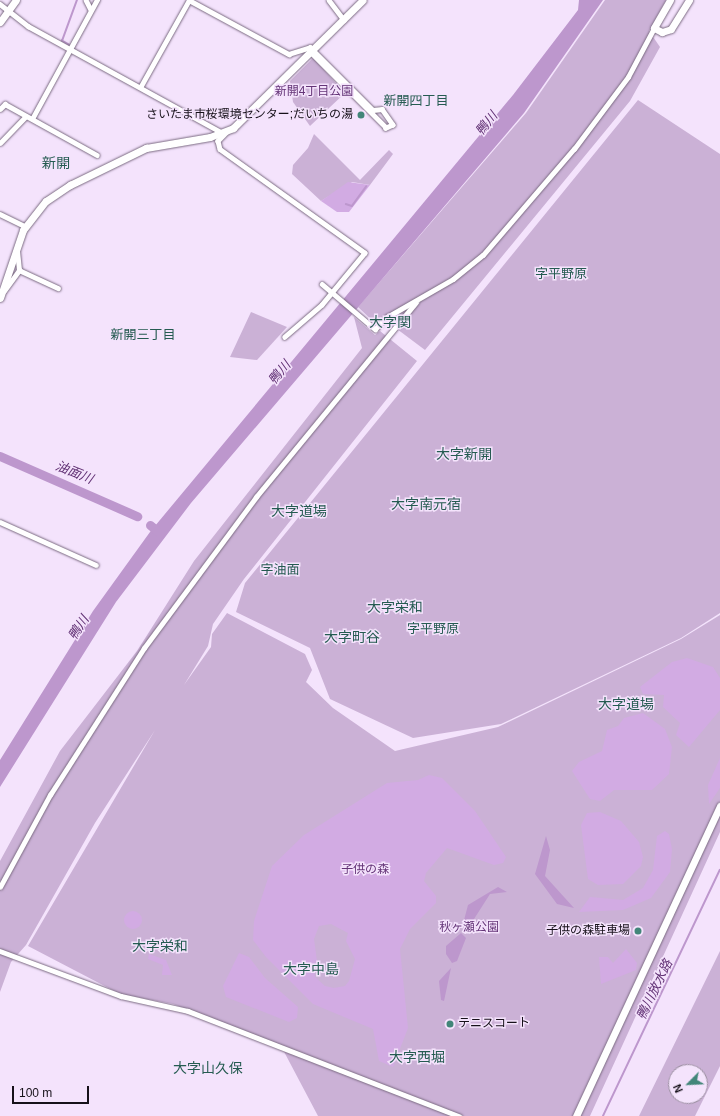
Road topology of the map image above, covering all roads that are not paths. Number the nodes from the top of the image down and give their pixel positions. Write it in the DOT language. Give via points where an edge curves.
graph roads {
  1 [pos="16,0"];
  2 [pos="86,0"];
  3 [pos="97,0"];
  4 [pos="189,0"];
  5 [pos="329,0"];
  6 [pos="363,0"];
  7 [pos="670,0"];
  8 [pos="689,0"];
  9 [pos="0,4"];
  10 [pos="91,10"];
  11 [pos="7,12"];
  12 [pos="344,20"];
  13 [pos="0,22"];
  14 [pos="654,28"];
  15 [pos="72,48"];
  16 [pos="313,51"];
  17 [pos="142,86"];
  18 [pos="0,109"];
  19 [pos="26,116"];
  20 [pos="32,119"];
  21 [pos="225,132"];
  22 [pos="0,143"];
  23 [pos="97,155"];
  24 [pos="0,214"];
  25 [pos="25,226"];
  26 [pos="17,251"];
  27 [pos="19,270"];
  28 [pos="323,285"];
  29 [pos="58,288"];
  30 [pos="4,291"];
  31 [pos="333,293"];
  32 [pos="0,298"];
  33 [pos="416,302"];
  34 [pos="285,337"];
  35 [pos="0,522"];
  36 [pos="96,565"];
  37 [pos="720,806"];
  38 [pos="0,887"];
  39 [pos="0,951"];
  40 [pos="458,1116"];
  41 [pos="576,1116"];
  1 -- 11 [label="street"];
  2 -- 10 [label="street"];
  3 -- 10 [label="street"];
  4 -- 16 [label="street" via="289,54 310,47"];
  4 -- 17 [label="street"];
  5 -- 12 [label="street"];
  6 -- 12 [label="street"];
  7 -- 14 [label="street"];
  8 -- 14 [label="street" via="669,31"];
  9 -- 11 [label="street"];
  10 -- 15 [label="street"];
  11 -- 13 [label="street"];
  11 -- 15 [label="street"];
  12 -- 16 [label="street"];
  14 -- 33 [label="street" via="622,85 534,197 483,255"];
  15 -- 17 [label="street"];
  15 -- 20 [label="street"];
  16 -- 16 [label="street" via="373,110 382,109 394,124 386,128"];
  16 -- 21 [label="street" via="241,123"];
  17 -- 21 [label="street"];
  18 -- 19 [label="street" via="5,104"];
  19 -- 20 [label="street"];
  19 -- 22 [label="street"];
  20 -- 23 [label="street"];
  21 -- 25 [label="street" via="141,150 70,185 38,208"];
  21 -- 31 [label="street" via="218,141 220,149 365,253"];
  24 -- 25 [label="street"];
  25 -- 26 [label="street"];
  26 -- 27 [label="street"];
  26 -- 30 [label="street"];
  27 -- 29 [label="street"];
  27 -- 30 [label="street"];
  28 -- 31 [label="street"];
  30 -- 32 [label="street"];
  31 -- 33 [label="street" via="375,329 387,317"];
  31 -- 34 [label="street"];
  33 -- 38 [label="street" via="256,497 144,648 50,795"];
  35 -- 36 [label="street"];
  37 -- 41 [label="street"];
  39 -- 40 [label="street" via="121,996 188,1011"];
}
